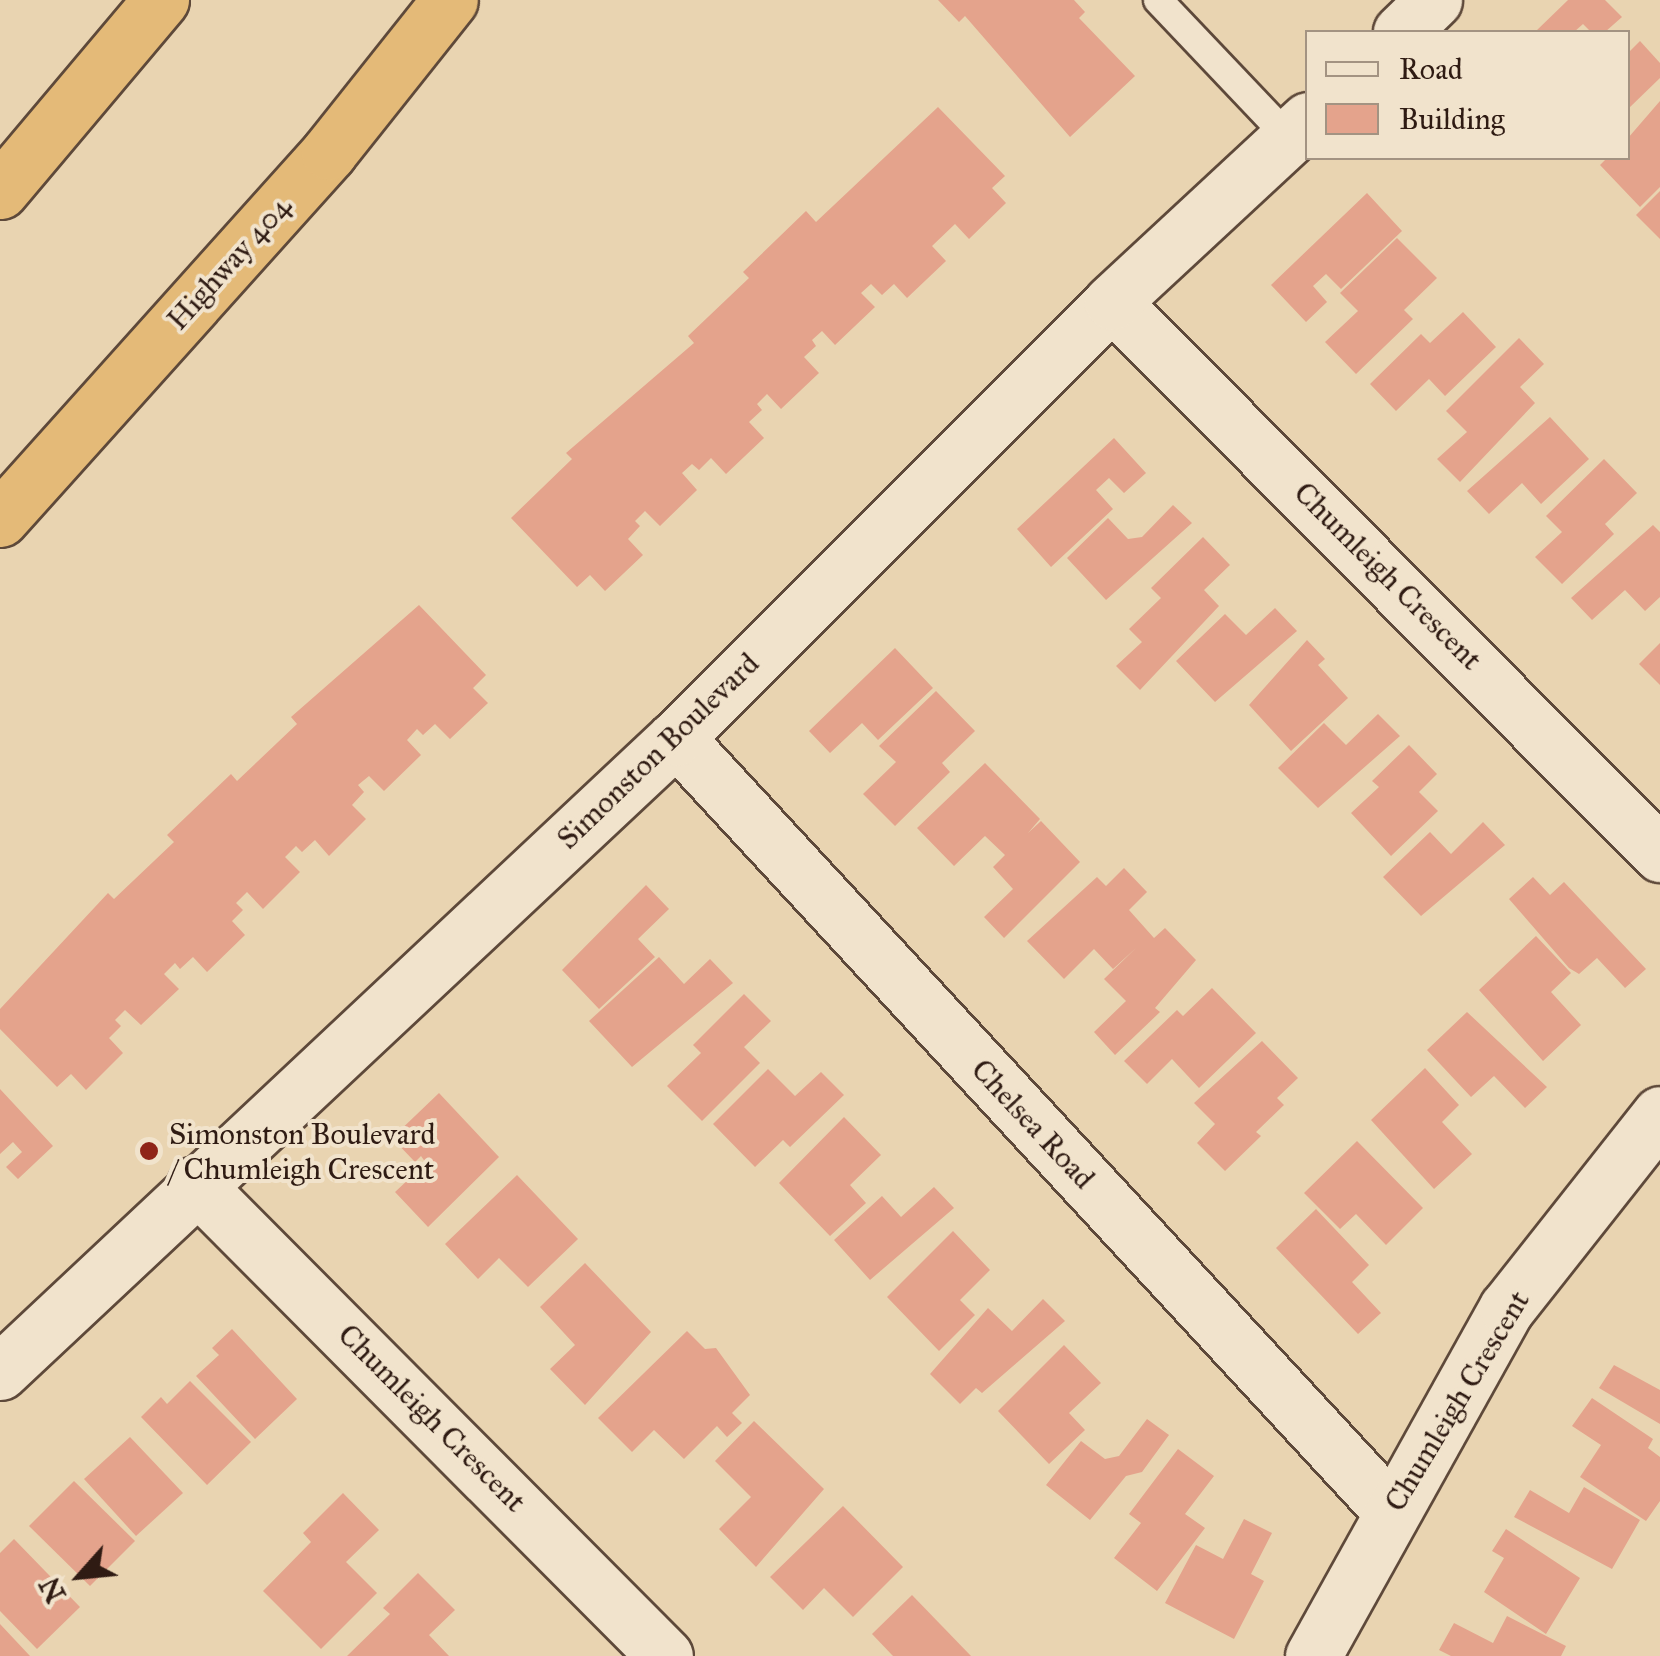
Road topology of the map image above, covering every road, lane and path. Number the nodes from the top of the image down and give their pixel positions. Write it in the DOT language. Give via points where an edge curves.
graph roads {
  1 [pos="161,0"];
  2 [pos="450,0"];
  3 [pos="1158,0"];
  4 [pos="1434,0"];
  5 [pos="1403,30"];
  6 [pos="1298,128"];
  7 [pos="0,191"];
  8 [pos="1112,302"];
  9 [pos="0,518"];
  10 [pos="676,738"];
  11 [pos="1660,854"];
  12 [pos="1660,1114"];
  13 [pos="195,1184"];
  14 [pos="0,1372"];
  15 [pos="1391,1511"];
  16 [pos="665,1656"];
  17 [pos="1312,1656"];
  1 -- 7 [label="highway"];
  2 -- 9 [label="highway, Highway 404" via="330,152"];
  3 -- 6 [label="lane"];
  4 -- 5 [label="street"];
  6 -- 8 [label="street, Simonston Boulevard"];
  8 -- 10 [label="street, Simonston Boulevard"];
  8 -- 11 [label="street, Chumleigh Crescent"];
  10 -- 13 [label="street, Simonston Boulevard"];
  10 -- 15 [label="street, Chelsea Road"];
  12 -- 15 [label="street, Chumleigh Crescent" via="1507,1308"];
  13 -- 14 [label="street, Simonston Boulevard"];
  13 -- 16 [label="street, Chumleigh Crescent"];
  15 -- 17 [label="street, Chumleigh Crescent"];
}
